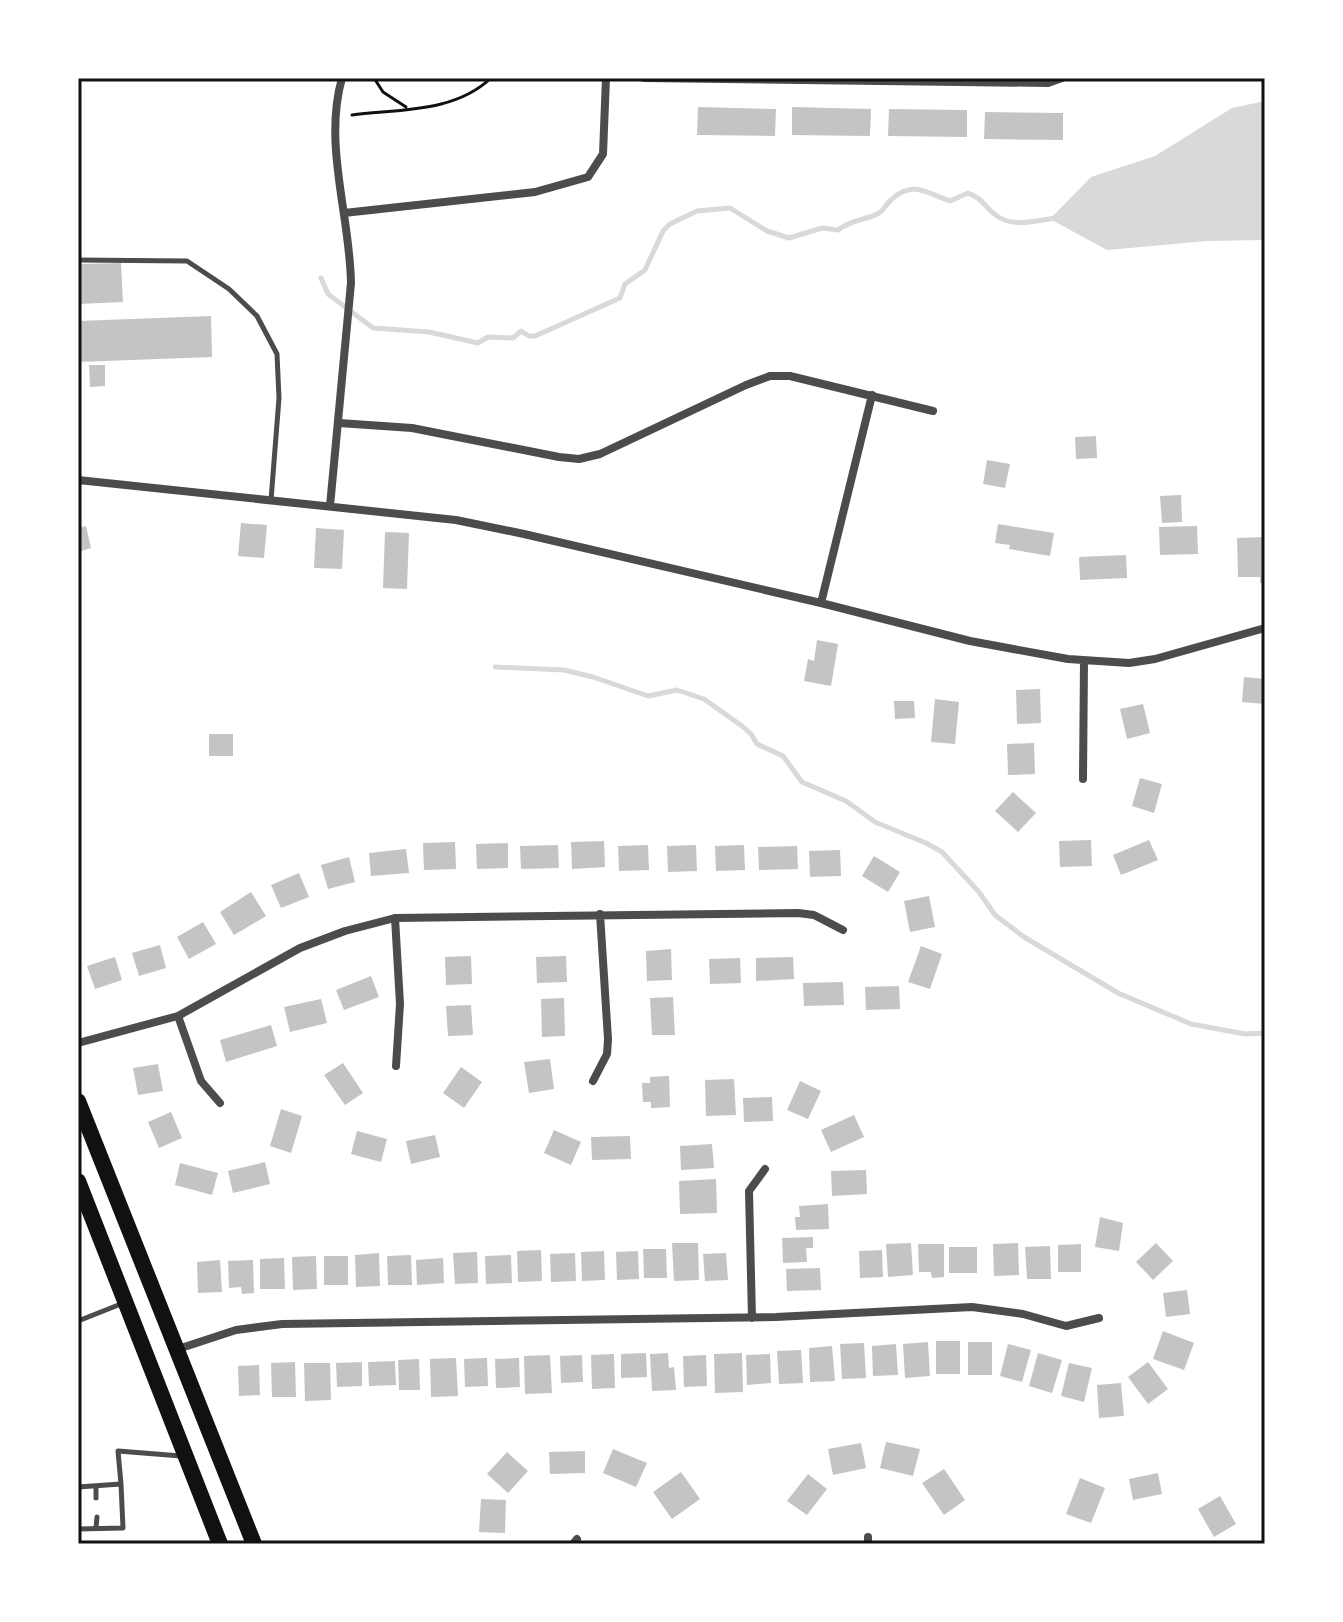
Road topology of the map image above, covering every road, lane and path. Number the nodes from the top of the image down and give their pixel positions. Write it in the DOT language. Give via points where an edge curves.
graph roads {
  1 [pos="342,78"];
  2 [pos="374,78"];
  3 [pos="491,78"];
  4 [pos="606,78"];
  5 [pos="644,78"];
  6 [pos="1062,78"];
  7 [pos="759,79"];
  8 [pos="915,80"];
  9 [pos="410,108"];
  10 [pos="352,115"];
  11 [pos="344,213"];
  12 [pos="78,260"];
  13 [pos="872,395"];
  14 [pos="933,411"];
  15 [pos="339,423"];
  16 [pos="78,480"];
  17 [pos="271,501"];
  18 [pos="330,506"];
  19 [pos="821,603"];
  20 [pos="1265,628"];
  21 [pos="1084,661"];
  22 [pos="1083,779"];
  23 [pos="600,914"];
  24 [pos="395,918"];
  25 [pos="843,930"];
  26 [pos="178,1016"];
  27 [pos="78,1043"];
  28 [pos="396,1066"];
  29 [pos="593,1081"];
  30 [pos="78,1101"];
  31 [pos="220,1103"];
  32 [pos="765,1169"];
  33 [pos="78,1181"];
  34 [pos="126,1302"];
  35 [pos="752,1318"];
  36 [pos="1099,1318"];
  37 [pos="78,1321"];
  38 [pos="175,1350"];
  39 [pos="184,1456"];
  40 [pos="121,1484"];
  41 [pos="96,1486"];
  42 [pos="78,1487"];
  43 [pos="96,1498"];
  44 [pos="97,1517"];
  45 [pos="96,1528"];
  46 [pos="78,1529"];
  47 [pos="220,1544"];
  48 [pos="254,1544"];
  1 -- 11 [label="street" via="335,103 335,142"];
  2 -- 9 [label="path" via="389,97"];
  3 -- 9 [label="path" via="459,100"];
  4 -- 11 [label="street" via="603,154 588,177 535,192"];
  5 -- 7 [label="street"];
  6 -- 8 [label="street" via="1048,83"];
  7 -- 8 [label="street"];
  9 -- 10 [label="path"];
  11 -- 15 [label="street" via="351,283"];
  12 -- 17 [label="lane" via="187,261 257,316 277,354"];
  13 -- 14 [label="street"];
  13 -- 15 [label="street" via="770,376 579,459 412,428"];
  13 -- 19 [label="street"];
  15 -- 18 [label="street"];
  16 -- 17 [label="street"];
  17 -- 18 [label="street"];
  18 -- 19 [label="street" via="497,528"];
  19 -- 21 [label="street" via="982,643"];
  20 -- 21 [label="street" via="1155,659"];
  21 -- 22 [label="street"];
  23 -- 24 [label="street"];
  23 -- 25 [label="street" via="798,913"];
  23 -- 29 [label="street" via="608,1039 607,1054"];
  24 -- 26 [label="street" via="300,948"];
  24 -- 28 [label="street" via="400,1004"];
  26 -- 27 [label="street"];
  26 -- 31 [label="street" via="201,1081"];
  30 -- 38 [label="main road"];
  32 -- 35 [label="street" via="749,1191"];
  33 -- 34 [label="main road"];
  34 -- 37 [label="lane"];
  34 -- 39 [label="main road"];
  35 -- 36 [label="street" via="972,1307 1066,1326"];
  35 -- 38 [label="street" via="282,1324 236,1330"];
  38 -- 48 [label="main road"];
  39 -- 40 [label="lane" via="118,1451"];
  39 -- 47 [label="main road"];
  40 -- 41 [label="lane"];
  40 -- 45 [label="lane" via="123,1528"];
  41 -- 42 [label="lane"];
  41 -- 43 [label="lane"];
  44 -- 45 [label="lane"];
  45 -- 46 [label="lane"];
}
